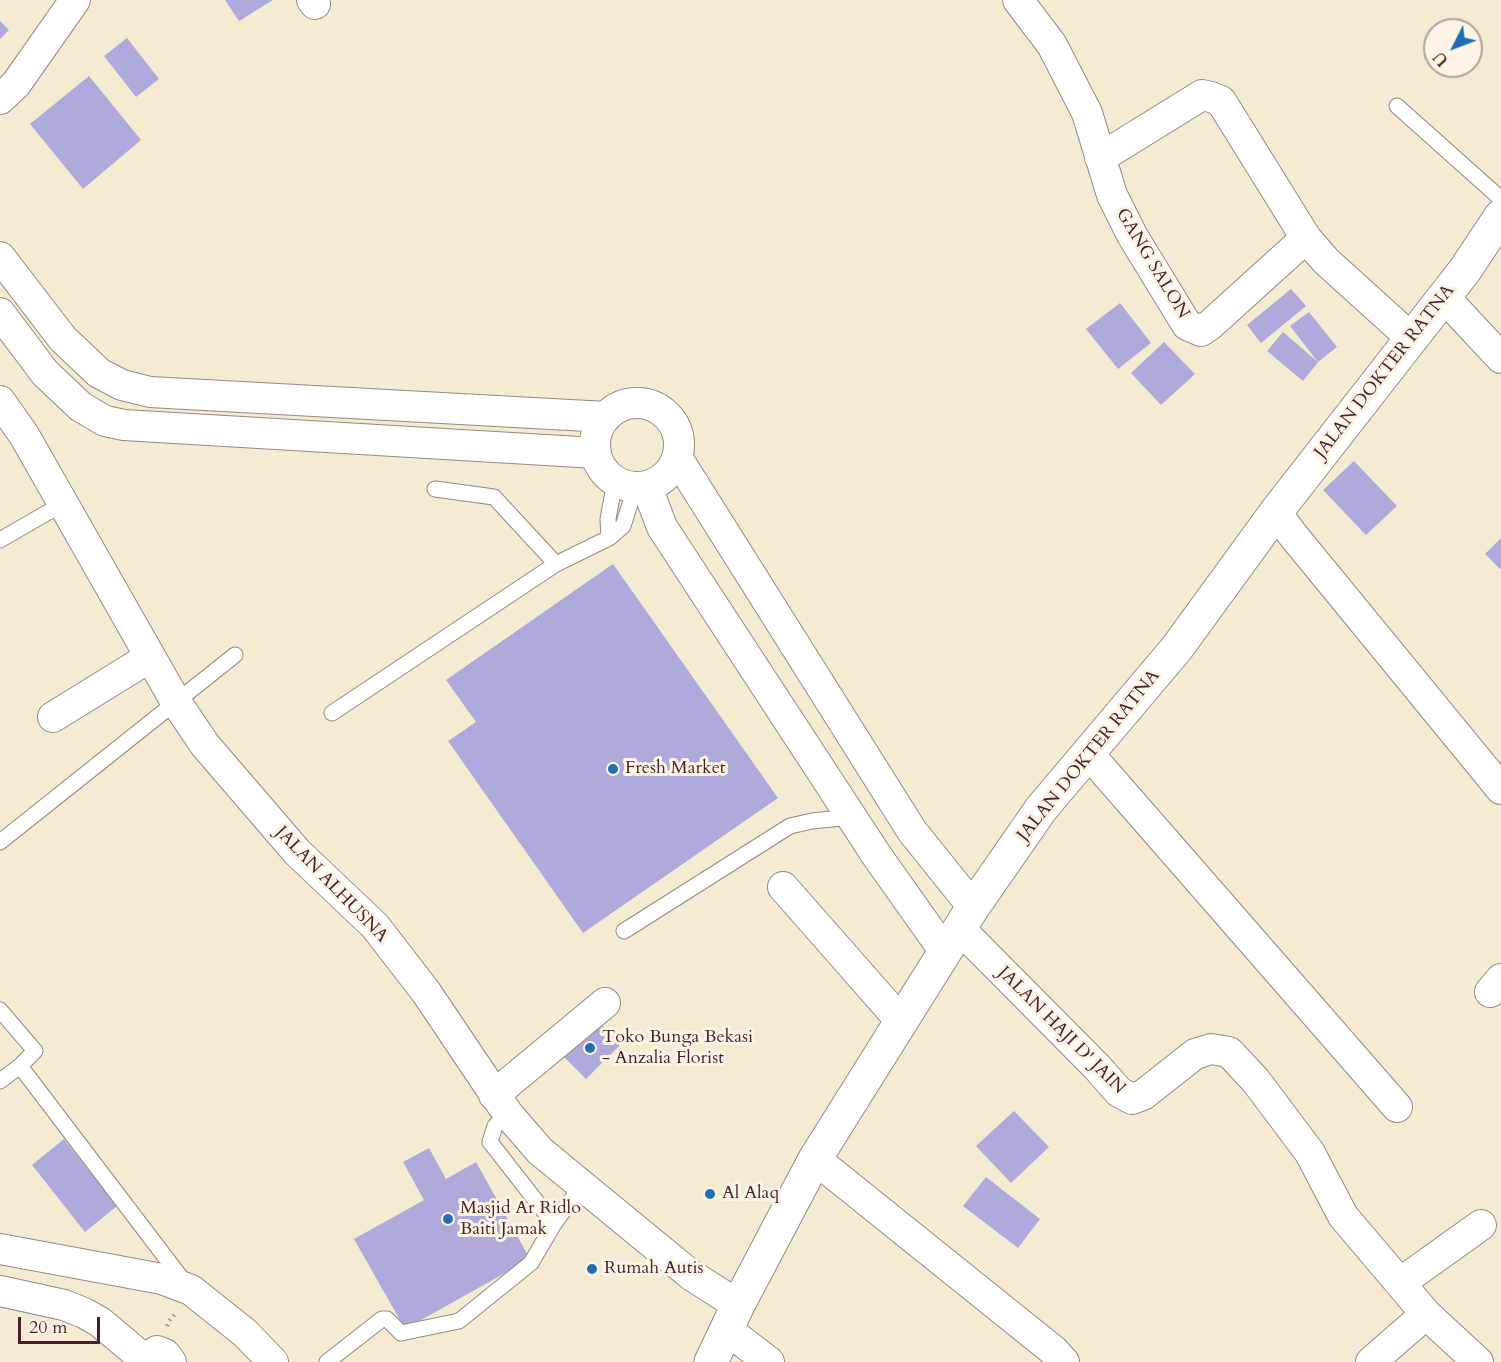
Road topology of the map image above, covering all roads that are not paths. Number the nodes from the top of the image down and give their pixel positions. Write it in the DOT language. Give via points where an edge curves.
graph roads {
  1 [pos="75,0"];
  2 [pos="1018,0"];
  3 [pos="0,99"];
  4 [pos="1397,106"];
  5 [pos="1101,158"];
  6 [pos="1501,199"];
  7 [pos="1497,233"];
  8 [pos="1306,238"];
  9 [pos="0,257"];
  10 [pos="1444,297"];
  11 [pos="0,313"];
  12 [pos="1411,338"];
  13 [pos="1501,358"];
  14 [pos="1,403"];
  15 [pos="606,417"];
  16 [pos="596,453"];
  17 [pos="678,459"];
  18 [pos="632,485"];
  19 [pos="435,489"];
  20 [pos="64,503"];
  21 [pos="1276,512"];
  22 [pos="609,538"];
  23 [pos="0,540"];
  24 [pos="556,564"];
  25 [pos="235,655"];
  26 [pos="150,657"];
  27 [pos="176,702"];
  28 [pos="332,713"];
  29 [pos="53,717"];
  30 [pos="1088,753"];
  31 [pos="1501,789"];
  32 [pos="851,818"];
  33 [pos="0,842"];
  34 [pos="783,887"];
  35 [pos="959,930"];
  36 [pos="624,931"];
  37 [pos="605,1003"];
  38 [pos="0,1010"];
  39 [pos="900,1020"];
  40 [pos="20,1066"];
  41 [pos="0,1081"];
  42 [pos="501,1104"];
  43 [pos="1397,1107"];
  44 [pos="815,1159"];
  45 [pos="582,1185"];
  46 [pos="554,1224"];
  47 [pos="1481,1225"];
  48 [pos="0,1249"];
  49 [pos="1400,1283"];
  50 [pos="191,1290"];
  51 [pos="0,1291"];
  52 [pos="1426,1314"];
  53 [pos="732,1317"];
  54 [pos="151,1361"];
  55 [pos="273,1362"];
  56 [pos="327,1362"];
  57 [pos="711,1362"];
  58 [pos="769,1362"];
  59 [pos="1064,1362"];
  60 [pos="1371,1362"];
  61 [pos="1478,1362"];
  1 -- 3 [label="street" via="16,84"];
  2 -- 5 [label="street, GANG SALON" via="1052,45 1087,113"];
  4 -- 6 [label="lane"];
  5 -- 8 [label="street" via="1202,95 1211,97 1221,101"];
  5 -- 8 [label="street, GANG SALON" via="1112,195 1132,235 1187,325 1201,331"];
  7 -- 10 [label="street, JALAN DOKTER RATNA"];
  8 -- 12 [label="street"];
  9 -- 15 [label="street" via="63,339 99,374 122,385 150,392"];
  10 -- 12 [label="street, JALAN DOKTER RATNA"];
  10 -- 13 [label="street"];
  11 -- 16 [label="street" via="45,373 81,407 105,421"];
  12 -- 21 [label="street, JALAN DOKTER RATNA"];
  14 -- 20 [label="street, JALAN ALHUSNA"];
  15 -- 16 [label="street" via="597,434"];
  15 -- 17 [label="street" via="628,404 653,406 673,422 680,447"];
  16 -- 18 [label="street" via="603,469"];
  17 -- 18 [label="street" via="666,477"];
  17 -- 35 [label="street" via="912,831"];
  18 -- 22 [label="lane" via="622,526"];
  18 -- 22 [label="lane" via="608,519"];
  18 -- 32 [label="street"];
  19 -- 24 [label="lane" via="494,497"];
  20 -- 23 [label="lane"];
  20 -- 26 [label="street, JALAN ALHUSNA"];
  21 -- 30 [label="street, JALAN DOKTER RATNA" via="1177,648"];
  21 -- 31 [label="street"];
  22 -- 24 [label="lane"];
  24 -- 28 [label="lane"];
  25 -- 27 [label="lane"];
  26 -- 27 [label="street, JALAN ALHUSNA"];
  26 -- 29 [label="street"];
  27 -- 33 [label="lane"];
  27 -- 42 [label="street, JALAN ALHUSNA" via="205,745 297,852 375,926 426,992"];
  30 -- 35 [label="street, JALAN DOKTER RATNA" via="1041,809"];
  30 -- 43 [label="street"];
  32 -- 35 [label="street"];
  32 -- 36 [label="lane" via="812,820 790,826"];
  34 -- 39 [label="street"];
  35 -- 39 [label="street, JALAN DOKTER RATNA"];
  35 -- 49 [label="street, JALAN HAJI D' JAIN" via="1119,1092 1132,1099 1143,1095 1195,1054 1211,1049 1229,1052 1310,1153 1343,1216"];
  37 -- 42 [label="street"];
  38 -- 40 [label="lane" via="35,1051"];
  39 -- 44 [label="street, JALAN DOKTER RATNA"];
  40 -- 41 [label="lane"];
  40 -- 50 [label="lane"];
  42 -- 45 [label="street, JALAN ALHUSNA" via="540,1151"];
  42 -- 46 [label="lane" via="490,1142"];
  44 -- 53 [label="street, JALAN DOKTER RATNA"];
  44 -- 59 [label="street"];
  45 -- 46 [label="lane"];
  45 -- 53 [label="street, JALAN ALHUSNA" via="691,1275"];
  46 -- 56 [label="lane" via="531,1263 459,1321 401,1333 382,1319"];
  47 -- 49 [label="street"];
  48 -- 50 [label="street" via="162,1280"];
  49 -- 52 [label="street, JALAN HAJI D' JAIN"];
  50 -- 55 [label="street" via="237,1326"];
  51 -- 54 [label="street" via="84,1313"];
  52 -- 60 [label="street"];
  52 -- 61 [label="street, JALAN HAJI D' JAIN"];
  53 -- 57 [label="street, JALAN DOKTER RATNA"];
  53 -- 58 [label="street, JALAN ALHUSNA"];
}
